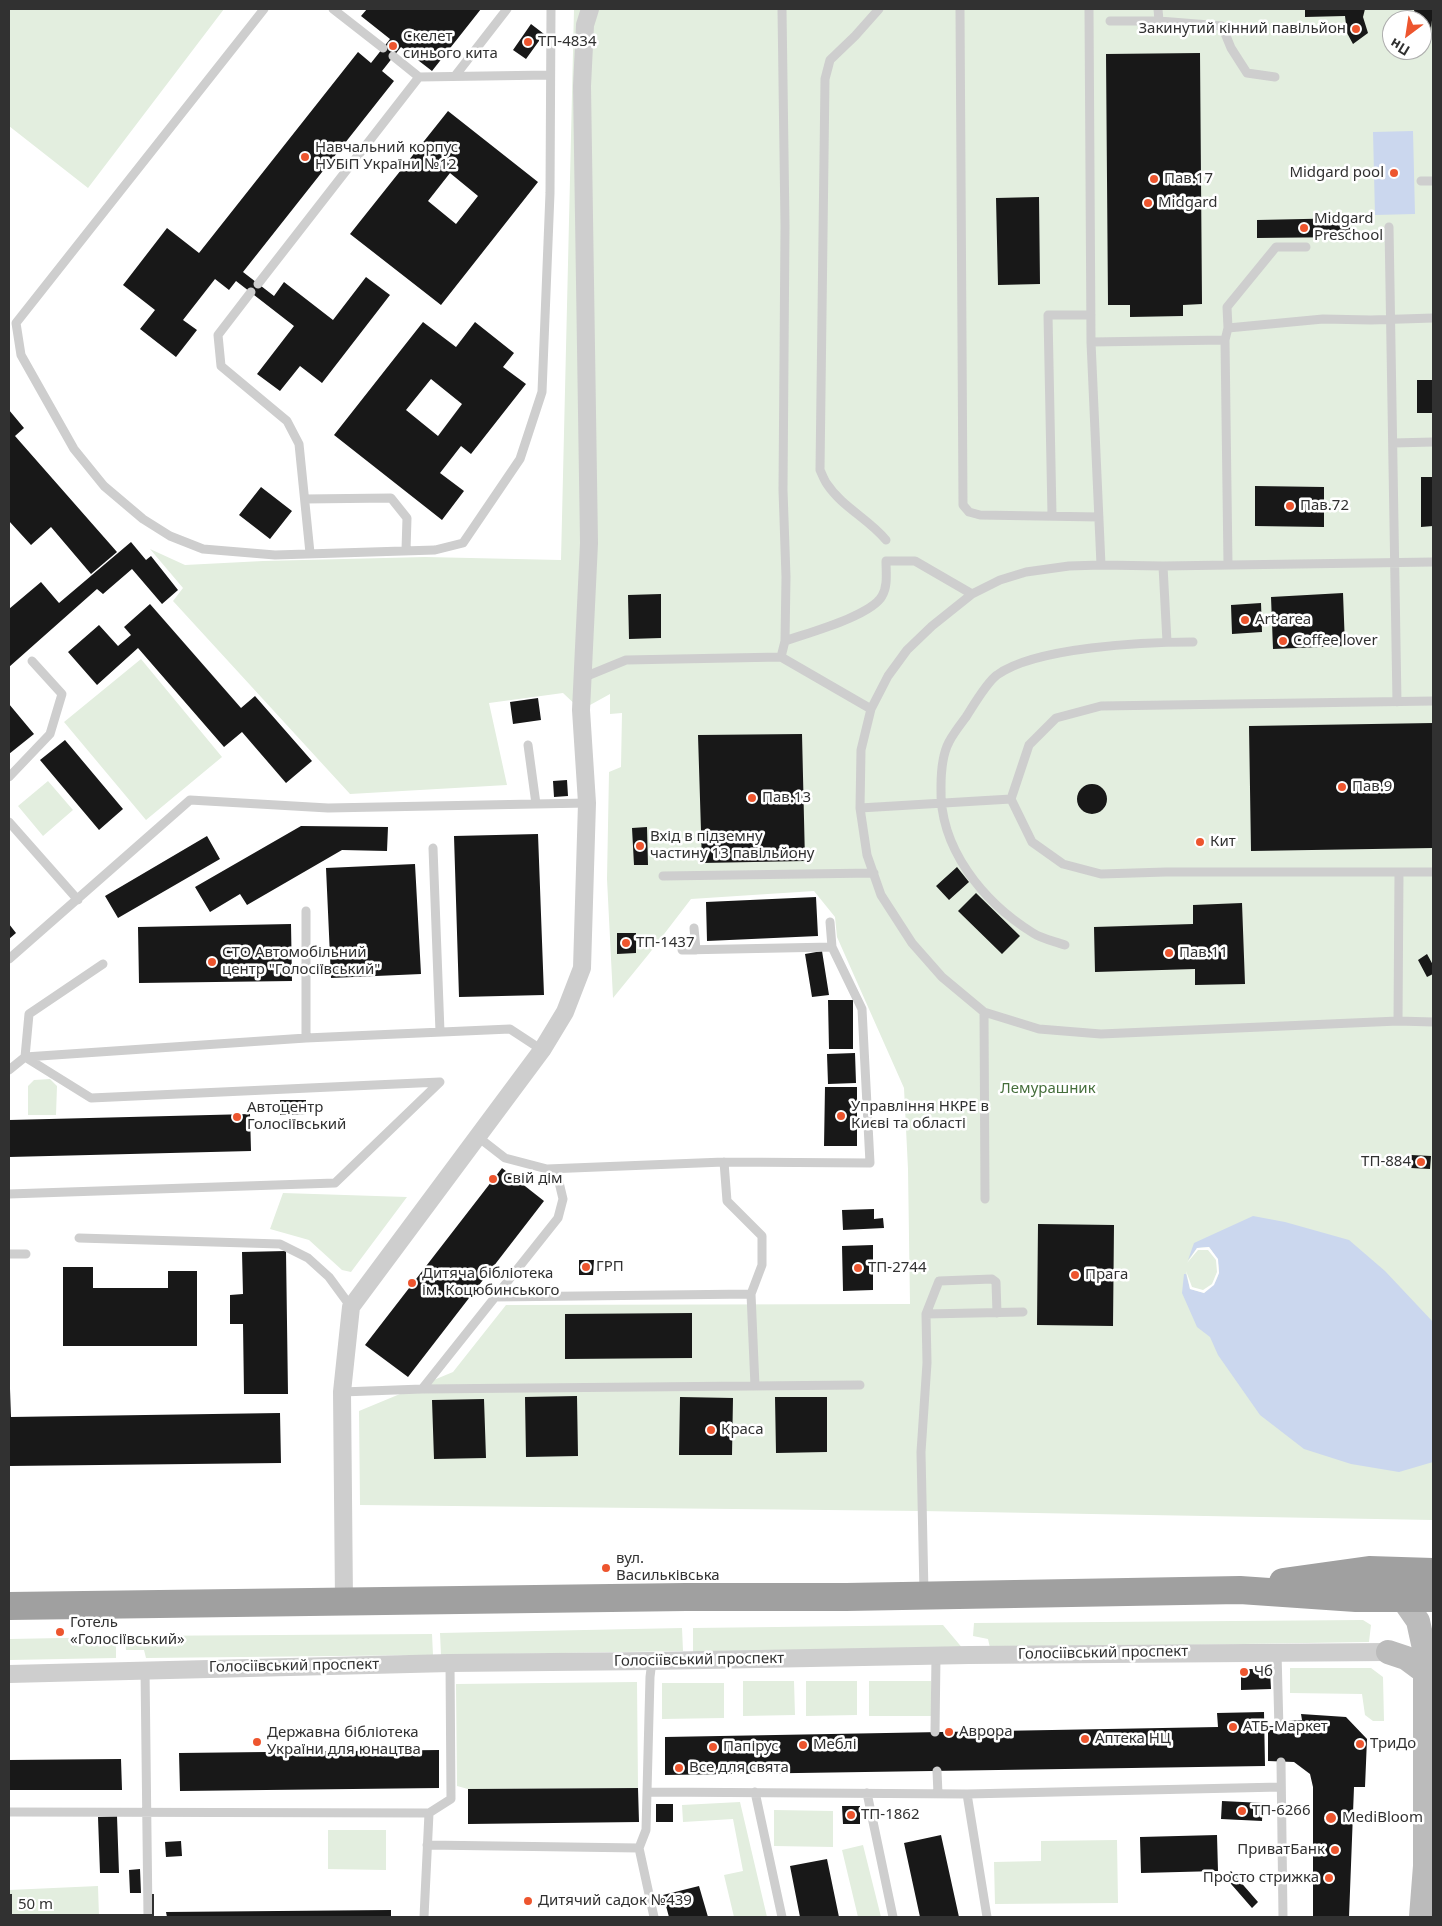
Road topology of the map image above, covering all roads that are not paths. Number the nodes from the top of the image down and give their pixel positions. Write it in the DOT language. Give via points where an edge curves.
graph roads {
  1 [pos="264,9"];
  2 [pos="332,9"];
  3 [pos="507,9"];
  4 [pos="551,9"];
  5 [pos="590,9"];
  6 [pos="879,9"];
  7 [pos="960,9"];
  8 [pos="1089,9"];
  9 [pos="1158,9"];
  10 [pos="782,12"];
  11 [pos="1110,21"];
  12 [pos="1159,21"];
  13 [pos="383,48"];
  14 [pos="393,56"];
  15 [pos="550,75"];
  16 [pos="455,76"];
  17 [pos="419,77"];
  18 [pos="1275,77"];
  19 [pos="1421,181"];
  20 [pos="1433,181"];
  21 [pos="1389,226"];
  22 [pos="1306,247"];
  23 [pos="258,284"];
  24 [pos="251,292"];
  25 [pos="1091,315"];
  26 [pos="1433,318"];
  27 [pos="1391,320"];
  28 [pos="1228,328"];
  29 [pos="1225,340"];
  30 [pos="1091,342"];
  31 [pos="1433,442"];
  32 [pos="1393,443"];
  33 [pos="305,499"];
  34 [pos="1052,515"];
  35 [pos="1100,517"];
  36 [pos="886,540"];
  37 [pos="406,550"];
  38 [pos="310,554"];
  39 [pos="1395,562"];
  40 [pos="1433,562"];
  41 [pos="1101,565"];
  42 [pos="1228,565"];
  43 [pos="1163,566"];
  44 [pos="972,594"];
  45 [pos="785,641"];
  46 [pos="1167,642"];
  47 [pos="1192,642"];
  48 [pos="781,657"];
  49 [pos="32,661"];
  50 [pos="582,678"];
  51 [pos="1433,701"];
  52 [pos="1396,702"];
  53 [pos="871,708"];
  54 [pos="528,745"];
  55 [pos="9,777"];
  56 [pos="1011,799"];
  57 [pos="587,803"];
  58 [pos="940,803"];
  59 [pos="536,804"];
  60 [pos="860,808"];
  61 [pos="9,822"];
  62 [pos="433,848"];
  63 [pos="1433,872"];
  64 [pos="874,873"];
  65 [pos="1398,873"];
  66 [pos="663,876"];
  67 [pos="78,900"];
  68 [pos="306,911"];
  69 [pos="830,922"];
  70 [pos="694,928"];
  71 [pos="1065,945"];
  72 [pos="832,947"];
  73 [pos="682,950"];
  74 [pos="696,950"];
  75 [pos="9,959"];
  76 [pos="103,964"];
  77 [pos="984,1012"];
  78 [pos="1398,1021"];
  79 [pos="1433,1022"];
  80 [pos="440,1032"];
  81 [pos="306,1038"];
  82 [pos="542,1050"];
  83 [pos="26,1057"];
  84 [pos="9,1070"];
  85 [pos="478,1136"];
  86 [pos="724,1162"];
  87 [pos="547,1169"];
  88 [pos="9,1194"];
  89 [pos="985,1199"];
  90 [pos="79,1238"];
  91 [pos="9,1254"];
  92 [pos="26,1254"];
  93 [pos="750,1294"];
  94 [pos="494,1297"];
  95 [pos="351,1307"];
  96 [pos="1022,1312"];
  97 [pos="997,1313"];
  98 [pos="926,1314"];
  99 [pos="860,1385"];
  100 [pos="755,1386"];
  101 [pos="422,1389"];
  102 [pos="342,1392"];
  103 [pos="1433,1572"];
  104 [pos="1240,1590"];
  105 [pos="924,1596"];
  106 [pos="1402,1598"];
  107 [pos="1433,1598"];
  108 [pos="344,1601"];
  109 [pos="9,1606"];
  110 [pos="1277,1652"];
  111 [pos="1388,1652"];
  112 [pos="936,1656"];
  113 [pos="652,1661"];
  114 [pos="1429,1662"];
  115 [pos="450,1663"];
  116 [pos="145,1669"];
  117 [pos="9,1674"];
  118 [pos="1280,1730"];
  119 [pos="935,1732"];
  120 [pos="1280,1762"];
  121 [pos="937,1771"];
  122 [pos="1281,1786"];
  123 [pos="648,1792"];
  124 [pos="755,1792"];
  125 [pos="868,1793"];
  126 [pos="938,1794"];
  127 [pos="967,1794"];
  128 [pos="9,1812"];
  129 [pos="147,1812"];
  130 [pos="428,1813"];
  131 [pos="427,1845"];
  132 [pos="639,1848"];
  133 [pos="148,1917"];
  134 [pos="424,1917"];
  135 [pos="654,1917"];
  136 [pos="782,1917"];
  137 [pos="893,1917"];
  138 [pos="987,1917"];
  139 [pos="1284,1917"];
  140 [pos="1421,1917"];
  1 -- 38 [label="lane" via="16,323 21,355 74,449 104,486 143,519 170,536 203,549 274,555"];
  2 -- 13 [label="lane"];
  3 -- 16 [label="lane"];
  4 -- 15 [label="lane"];
  5 -- 50 [label="street" via="585,25 582,86 589,543"];
  6 -- 36 [label="lane" via="830,60 825,79 820,470 827,485"];
  7 -- 34 [label="lane" via="962,501 968,512 980,515"];
  8 -- 25 [label="lane"];
  9 -- 12 [label="lane"];
  10 -- 45 [label="lane"];
  11 -- 12 [label="lane"];
  12 -- 18 [label="lane" via="1222,26 1247,73"];
  14 -- 17 [label="lane"];
  15 -- 16 [label="lane"];
  15 -- 37 [label="lane" via="550,193 542,392 520,459 462,542 435,550"];
  16 -- 17 [label="lane"];
  17 -- 23 [label="lane"];
  19 -- 20 [label="lane"];
  21 -- 27 [label="lane"];
  22 -- 28 [label="lane" via="1276,247 1226,307"];
  24 -- 33 [label="lane" via="218,335 221,366 287,421 299,444"];
  25 -- 30 [label="lane"];
  25 -- 34 [label="lane" via="1048,315"];
  26 -- 27 [label="lane"];
  27 -- 28 [label="lane" via="1323,319"];
  27 -- 32 [label="lane"];
  28 -- 29 [label="lane"];
  29 -- 30 [label="lane"];
  29 -- 42 [label="lane"];
  30 -- 35 [label="lane"];
  31 -- 32 [label="lane"];
  32 -- 39 [label="lane"];
  33 -- 37 [label="lane" via="391,498 407,518"];
  33 -- 38 [label="lane"];
  34 -- 35 [label="lane"];
  35 -- 41 [label="lane"];
  37 -- 38 [label="lane"];
  39 -- 40 [label="lane"];
  39 -- 42 [label="lane"];
  39 -- 52 [label="lane"];
  41 -- 43 [label="lane"];
  41 -- 44 [label="lane" via="1026,572"];
  42 -- 43 [label="lane"];
  43 -- 46 [label="lane"];
  44 -- 45 [label="lane" via="915,561 886,561 882,598 862,613"];
  44 -- 53 [label="lane" via="907,650"];
  45 -- 48 [label="lane"];
  46 -- 47 [label="lane"];
  46 -- 58 [label="lane" via="1051,654 996,675 948,743 941,774"];
  48 -- 50 [label="lane" via="626,660"];
  48 -- 53 [label="lane"];
  49 -- 55 [label="lane" via="62,694 50,734"];
  50 -- 57 [label="street"];
  51 -- 52 [label="lane"];
  52 -- 56 [label="lane" via="1101,706 1056,718 1029,744"];
  53 -- 60 [label="lane" via="861,750"];
  54 -- 59 [label="lane"];
  56 -- 58 [label="lane"];
  56 -- 65 [label="lane" via="1032,842 1063,864 1101,874"];
  57 -- 59 [label="lane"];
  57 -- 82 [label="street" via="582,968 565,1012"];
  58 -- 60 [label="lane"];
  58 -- 71 [label="lane" via="947,834 970,878 1024,927"];
  59 -- 67 [label="lane" via="328,808 190,800"];
  60 -- 64 [label="lane" via="867,855"];
  61 -- 67 [label="lane"];
  62 -- 80 [label="lane"];
  63 -- 65 [label="lane"];
  64 -- 66 [label="lane"];
  64 -- 77 [label="lane" via="882,895 912,943 942,977"];
  65 -- 78 [label="lane"];
  67 -- 75 [label="lane"];
  68 -- 81 [label="lane"];
  69 -- 72 [label="lane"];
  70 -- 74 [label="lane"];
  72 -- 74 [label="lane"];
  72 -- 86 [label="lane" via="862,1009 870,1164"];
  73 -- 74 [label="lane"];
  76 -- 83 [label="lane" via="29,1014"];
  77 -- 78 [label="lane" via="1039,1029 1101,1034"];
  77 -- 89 [label="lane"];
  78 -- 79 [label="lane"];
  80 -- 81 [label="lane"];
  80 -- 82 [label="lane" via="510,1029"];
  81 -- 83 [label="lane"];
  82 -- 85 [label="street"];
  83 -- 84 [label="lane"];
  83 -- 88 [label="lane" via="91,1098 440,1082 335,1184"];
  85 -- 87 [label="lane" via="505,1158"];
  85 -- 95 [label="street"];
  86 -- 87 [label="lane"];
  86 -- 93 [label="lane" via="727,1201 762,1236 762,1265"];
  87 -- 94 [label="lane" via="558,1178 563,1200 558,1218"];
  90 -- 95 [label="lane" via="280,1244 308,1258 329,1277"];
  91 -- 92 [label="lane"];
  93 -- 94 [label="lane"];
  93 -- 100 [label="lane"];
  94 -- 101 [label="lane"];
  95 -- 102 [label="street"];
  96 -- 97 [label="lane"];
  97 -- 98 [label="lane"];
  97 -- 98 [label="lane" via="996,1282 992,1279 939,1281"];
  98 -- 105 [label="lane" via="927,1363 921,1452"];
  99 -- 100 [label="lane"];
  100 -- 101 [label="lane"];
  101 -- 102 [label="lane"];
  102 -- 108 [label="street"];
  103 -- 104 [label="highway" via="1369,1570"];
  104 -- 105 [label="highway"];
  104 -- 106 [label="highway"];
  105 -- 108 [label="highway"];
  106 -- 107 [label="highway"];
  106 -- 114 [label="main road" via="1418,1621"];
  108 -- 109 [label="highway"];
  110 -- 111 [label="street, Голосіївський проспект"];
  110 -- 112 [label="street, Голосіївський проспект"];
  110 -- 118 [label="lane"];
  111 -- 114 [label="main road"];
  112 -- 113 [label="street, Голосіївський проспект"];
  112 -- 119 [label="lane"];
  113 -- 115 [label="street, Голосіївський проспект"];
  113 -- 123 [label="lane"];
  114 -- 140 [label="main road"];
  115 -- 116 [label="street, Голосіївський проспект"];
  115 -- 130 [label="lane" via="451,1799"];
  116 -- 117 [label="street, Голосіївський проспект"];
  116 -- 129 [label="lane"];
  120 -- 122 [label="lane"];
  121 -- 126 [label="lane"];
  122 -- 127 [label="lane"];
  122 -- 139 [label="lane"];
  123 -- 124 [label="lane"];
  123 -- 132 [label="lane" via="646,1830"];
  124 -- 125 [label="lane"];
  124 -- 136 [label="lane"];
  125 -- 126 [label="lane"];
  125 -- 137 [label="lane"];
  126 -- 127 [label="lane"];
  127 -- 138 [label="lane"];
  128 -- 129 [label="lane"];
  129 -- 130 [label="lane"];
  129 -- 133 [label="lane"];
  130 -- 131 [label="lane"];
  131 -- 132 [label="lane"];
  131 -- 134 [label="lane"];
  132 -- 135 [label="lane"];
}
